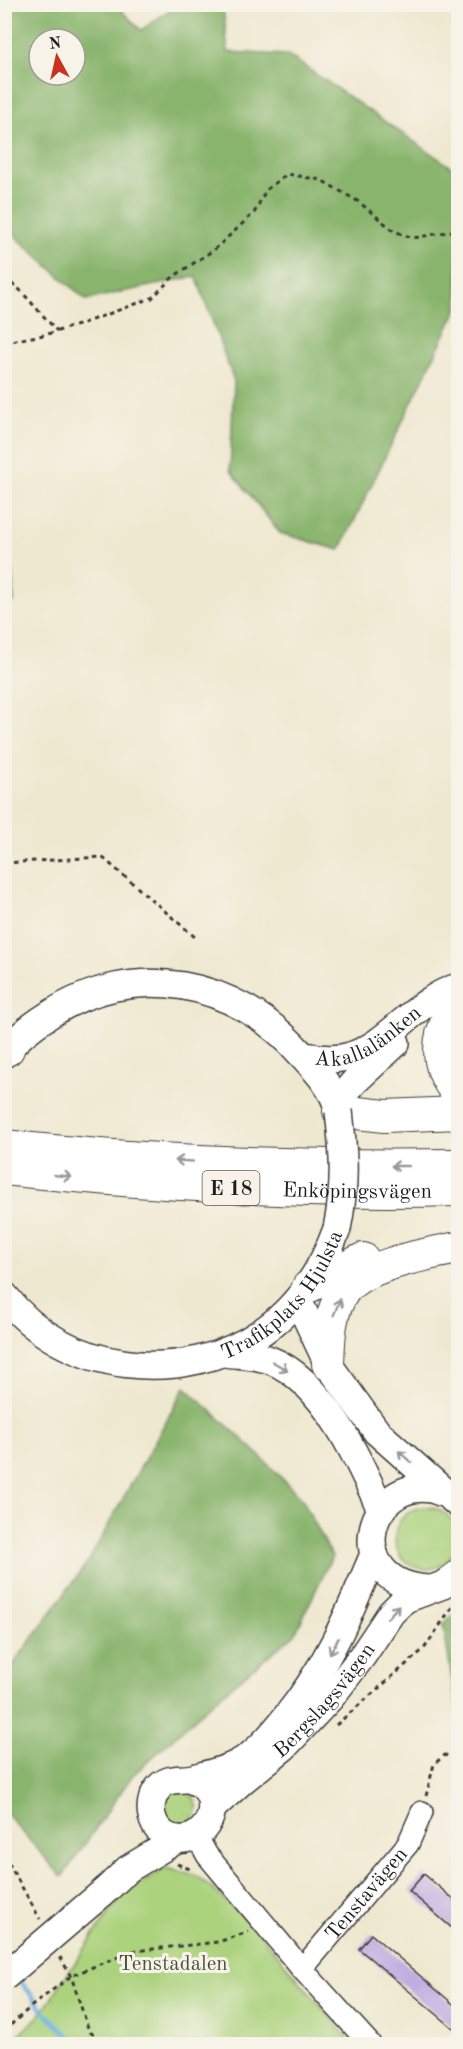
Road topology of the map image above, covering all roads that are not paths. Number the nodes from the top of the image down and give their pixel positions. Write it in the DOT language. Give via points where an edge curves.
graph roads {
  1 [pos="459,987"];
  2 [pos="459,994"];
  3 [pos="459,1006"];
  4 [pos="6,1051"];
  5 [pos="304,1056"];
  6 [pos="459,1094"];
  7 [pos="338,1106"];
  8 [pos="459,1113"];
  9 [pos="4,1146"];
  10 [pos="459,1165"];
  11 [pos="4,1169"];
  12 [pos="459,1190"];
  13 [pos="459,1248"];
  14 [pos="303,1294"];
  15 [pos="4,1295"];
  16 [pos="224,1353"];
  17 [pos="328,1364"];
  18 [pos="454,1500"];
  19 [pos="381,1510"];
  20 [pos="374,1554"];
  21 [pos="459,1574"];
  22 [pos="428,1589"];
  23 [pos="190,1779"];
  24 [pos="212,1808"];
  25 [pos="422,1812"];
  26 [pos="154,1823"];
  27 [pos="187,1837"];
  28 [pos="128,1869"];
  29 [pos="302,1969"];
  30 [pos="4,1977"];
  31 [pos="370,2044"];
  1 -- 5 [label="main road, Akallalänken" via="444,991 411,1013 371,1047 330,1059"];
  2 -- 7 [label="main road, Akallalänken" via="414,1026 356,1081"];
  3 -- 6 [label="highway" via="448,1017 440,1038 441,1063 449,1083"];
  4 -- 5 [label="main road, Trafikplats Hjulsta" via="34,1024 64,1005 95,992 161,983 194,987 248,1008 269,1022"];
  5 -- 7 [label="main road, Trafikplats Hjulsta"];
  7 -- 8 [label="highway" via="385,1116"];
  7 -- 14 [label="main road, Trafikplats Hjulsta, bridge" via="343,1198 329,1250"];
  10 -- 9 [label="highway, Enköpingsvägen / E 18, one-way" via="267,1165 85,1155"];
  11 -- 12 [label="highway, Enköpingsvägen / E 18, one-way" via="227,1188"];
  13 -- 14 [label="highway" via="434,1244 390,1249 360,1260"];
  17 -- 13 [label="highway, one-way" via="330,1328 344,1290 394,1262"];
  14 -- 16 [label="main road, Trafikplats Hjulsta" via="264,1331"];
  14 -- 17 [label="main road"];
  15 -- 16 [label="main road, Trafikplats Hjulsta" via="33,1324 59,1342 118,1363 182,1364"];
  16 -- 19 [label="main road, one-way" via="268,1359 308,1388 329,1411 366,1474"];
  18 -- 17 [label="main road, one-way" via="377,1432"];
  18 -- 19 [label="main road" via="431,1489 412,1489 394,1497"];
  19 -- 20 [label="main road, Bergslagsvägen" via="374,1524"];
  20 -- 22 [label="main road" via="394,1581"];
  20 -- 23 [label="main road, Bergslagsvägen, one-way" via="339,1636 295,1707 249,1757 228,1769"];
  21 -- 22 [label="main road, Bergslagsvägen"];
  24 -- 22 [label="main road, Bergslagsvägen, one-way" via="284,1747 331,1697 391,1613 405,1599"];
  23 -- 24 [label="main road" via="201,1785"];
  23 -- 26 [label="main road, Bergslagsvägen" via="178,1778 157,1789 152,1800"];
  24 -- 27 [label="main road, Bergslagsvägen" via="204,1829"];
  25 -- 29 [label="street, Tenstavägen" via="408,1844"];
  26 -- 27 [label="main road" via="169,1837"];
  26 -- 28 [label="main road, Bergslagsvägen"];
  27 -- 28 [label="main road, Bergslagsvägen"];
  27 -- 29 [label="street" via="207,1855"];
  28 -- 30 [label="main road, Bergslagsvägen, bridge"];
  29 -- 31 [label="street"];
}
